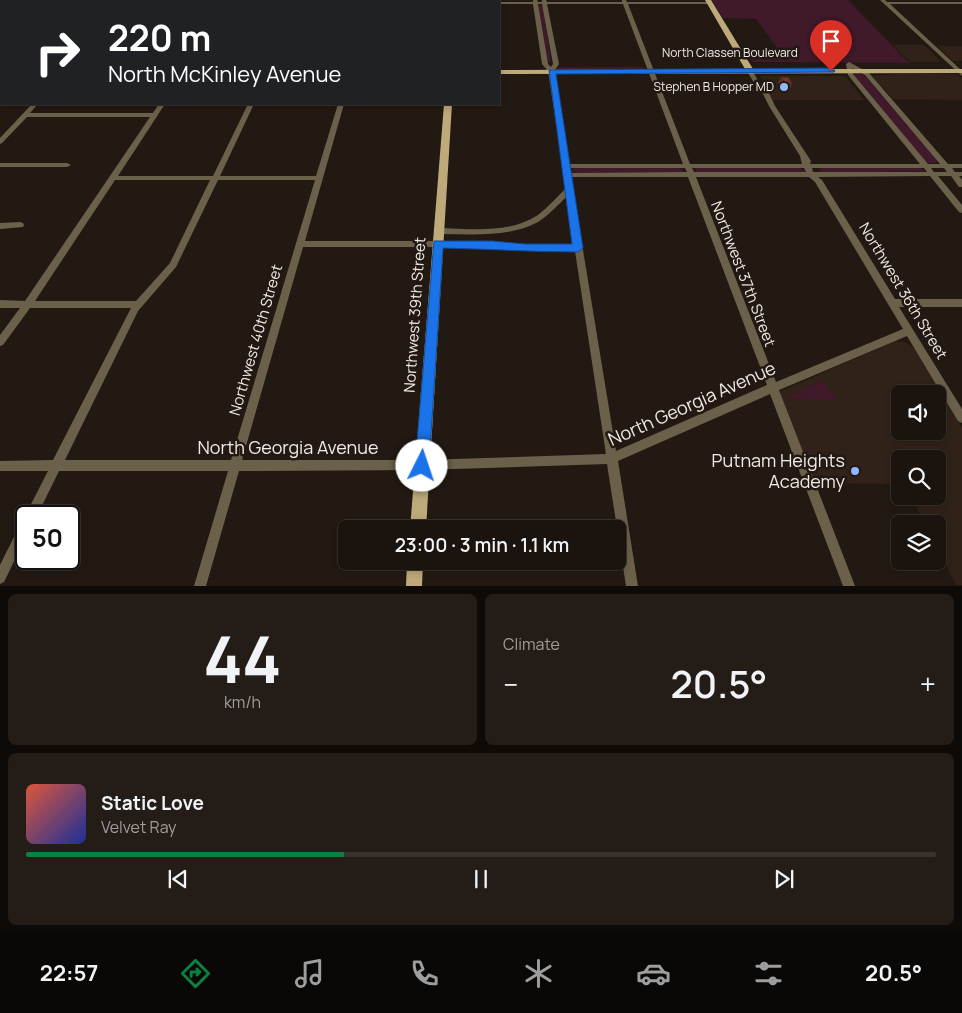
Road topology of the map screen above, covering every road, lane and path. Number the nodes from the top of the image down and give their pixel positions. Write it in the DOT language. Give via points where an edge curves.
graph roads {
  1 [pos="884,1"];
  2 [pos="962,1"];
  3 [pos="535,2"];
  4 [pos="545,2"];
  5 [pos="624,2"];
  6 [pos="709,2"];
  7 [pos="500,3"];
  8 [pos="500,64"];
  9 [pos="952,64"];
  10 [pos="551,67"];
  11 [pos="650,68"];
  12 [pos="748,68"];
  13 [pos="849,68"];
  14 [pos="961,70"];
  15 [pos="861,71"];
  16 [pos="500,72"];
  17 [pos="35,105"];
  18 [pos="161,105"];
  19 [pos="251,105"];
  20 [pos="342,105"];
  21 [pos="448,105"];
  22 [pos="772,106"];
  23 [pos="25,115"];
  24 [pos="154,115"];
  25 [pos="0,142"];
  26 [pos="803,156"];
  27 [pos="67,164"];
  28 [pos="0,165"];
  29 [pos="809,166"];
  30 [pos="926,166"];
  31 [pos="945,166"];
  32 [pos="962,166"];
  33 [pos="566,170"];
  34 [pos="688,170"];
  35 [pos="933,174"];
  36 [pos="952,174"];
  37 [pos="962,174"];
  38 [pos="815,176"];
  39 [pos="112,178"];
  40 [pos="215,178"];
  41 [pos="320,178"];
  42 [pos="962,185"];
  43 [pos="570,188"];
  44 [pos="962,210"];
  45 [pos="0,226"];
  46 [pos="20,226"];
  47 [pos="439,231"];
  48 [pos="300,244"];
  49 [pos="438,244"];
  50 [pos="578,248"];
  51 [pos="892,303"];
  52 [pos="0,304"];
  53 [pos="27,304"];
  54 [pos="138,304"];
  55 [pos="962,304"];
  56 [pos="909,331"];
  57 [pos="0,342"];
  58 [pos="772,388"];
  59 [pos="962,418"];
  60 [pos="611,460"];
  61 [pos="236,465"];
  62 [pos="0,466"];
  63 [pos="56,466"];
  64 [pos="422,466"];
  65 [pos="36,505"];
  66 [pos="419,520"];
  67 [pos="15,547"];
  68 [pos="415,570"];
  69 [pos="0,578"];
  70 [pos="200,586"];
  71 [pos="414,586"];
  72 [pos="632,586"];
  73 [pos="849,586"];
  1 -- 2 [label="street"];
  1 -- 9 [label="street"];
  3 -- 4 [label="street"];
  3 -- 7 [label="street"];
  3 -- 10 [label="street"];
  4 -- 5 [label="street"];
  4 -- 10 [label="street"];
  5 -- 6 [label="street"];
  5 -- 11 [label="street, Northwest 37th Street"];
  6 -- 12 [label="main road, Northwest 36th Street"];
  8 -- 10 [label="main road, North Classen Boulevard"];
  9 -- 13 [label="main road, North Classen Boulevard"];
  9 -- 14 [label="main road, North Classen Boulevard"];
  10 -- 11 [label="main road, North Classen Boulevard"];
  10 -- 16 [label="main road, North Classen Boulevard"];
  10 -- 33 [label="street"];
  11 -- 12 [label="main road, North Classen Boulevard"];
  11 -- 34 [label="street, Northwest 37th Street"];
  12 -- 13 [label="main road, North Classen Boulevard"];
  12 -- 22 [label="street, Northwest 36th Street" via="758,89"];
  13 -- 15 [label="main road, North Classen Boulevard"];
  13 -- 30 [label="street" via="850,74"];
  14 -- 15 [label="main road, North Classen Boulevard"];
  15 -- 31 [label="street"];
  17 -- 23 [label="street"];
  18 -- 24 [label="street"];
  19 -- 40 [label="street"];
  20 -- 41 [label="street, Northwest 40th Street"];
  21 -- 47 [label="main road, Northwest 39th Street"];
  22 -- 26 [label="street, Northwest 36th Street"];
  23 -- 24 [label="street"];
  23 -- 25 [label="street"];
  24 -- 39 [label="street"];
  26 -- 29 [label="street, Northwest 36th Street"];
  27 -- 28 [label="street"];
  29 -- 30 [label="street"];
  29 -- 34 [label="street"];
  29 -- 38 [label="street, Northwest 36th Street"];
  30 -- 31 [label="street"];
  30 -- 35 [label="street"];
  31 -- 32 [label="street"];
  31 -- 36 [label="street"];
  33 -- 34 [label="street"];
  33 -- 43 [label="street"];
  34 -- 38 [label="street"];
  34 -- 58 [label="street, Northwest 37th Street"];
  35 -- 36 [label="street"];
  35 -- 38 [label="street"];
  35 -- 44 [label="street"];
  36 -- 37 [label="street"];
  36 -- 42 [label="street"];
  38 -- 51 [label="street, Northwest 36th Street"];
  39 -- 40 [label="street"];
  39 -- 53 [label="street"];
  40 -- 41 [label="street"];
  40 -- 54 [label="street" via="173,265"];
  41 -- 48 [label="street, Northwest 40th Street"];
  43 -- 47 [label="street" via="549,210 517,227 500,231"];
  43 -- 50 [label="street"];
  45 -- 46 [label="street"];
  47 -- 49 [label="main road, Northwest 39th Street"];
  48 -- 49 [label="street"];
  48 -- 61 [label="street, Northwest 40th Street"];
  49 -- 50 [label="street"];
  49 -- 64 [label="main road, Northwest 39th Street"];
  50 -- 60 [label="street"];
  51 -- 55 [label="street"];
  51 -- 56 [label="street, Northwest 36th Street"];
  52 -- 53 [label="street"];
  53 -- 54 [label="street"];
  53 -- 57 [label="street"];
  54 -- 63 [label="street"];
  56 -- 58 [label="street, North Georgia Avenue"];
  56 -- 59 [label="street, Northwest 36th Street"];
  58 -- 60 [label="street, North Georgia Avenue"];
  58 -- 73 [label="street, Northwest 37th Street"];
  60 -- 64 [label="street, North Georgia Avenue"];
  60 -- 72 [label="street"];
  61 -- 63 [label="street, North Georgia Avenue"];
  61 -- 64 [label="street, North Georgia Avenue"];
  61 -- 70 [label="street, Northwest 40th Street"];
  62 -- 63 [label="street, North Georgia Avenue"];
  63 -- 65 [label="street"];
  64 -- 66 [label="main road, Northwest 39th Street"];
  67 -- 69 [label="street"];
  68 -- 71 [label="main road"];
}
